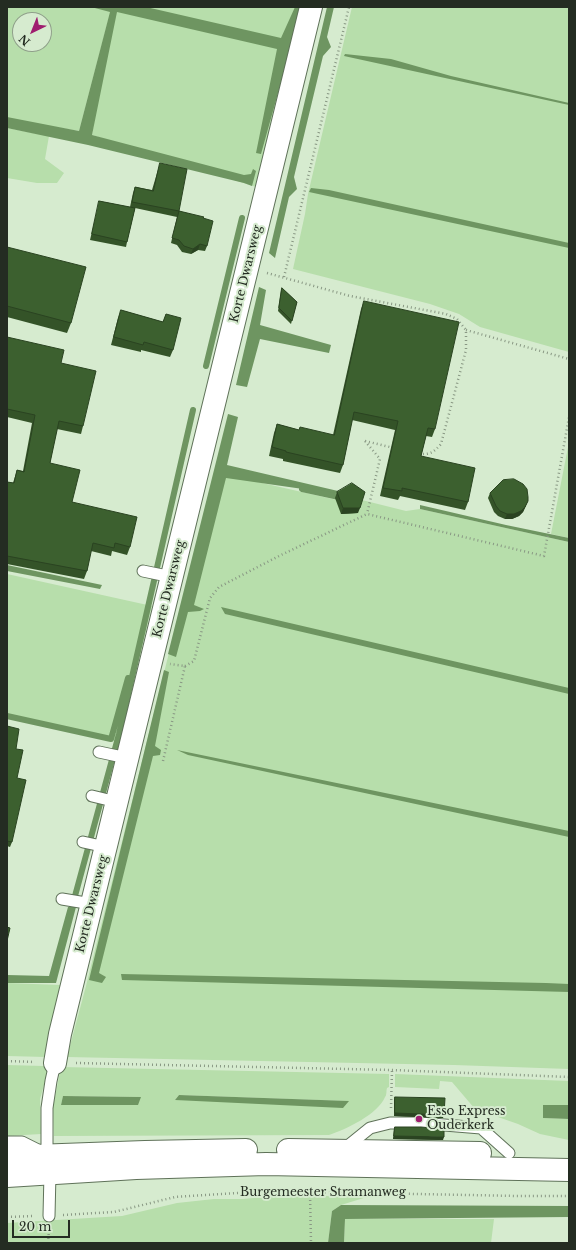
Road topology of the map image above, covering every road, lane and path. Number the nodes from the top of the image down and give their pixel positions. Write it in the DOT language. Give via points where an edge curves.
graph roads {
  1 [pos="311,7"];
  2 [pos="348,7"];
  3 [pos="248,268"];
  4 [pos="284,277"];
  5 [pos="466,330"];
  6 [pos="569,359"];
  7 [pos="569,417"];
  8 [pos="395,448"];
  9 [pos="418,453"];
  10 [pos="367,514"];
  11 [pos="144,571"];
  12 [pos="167,576"];
  13 [pos="151,662"];
  14 [pos="184,666"];
  15 [pos="100,752"];
  16 [pos="123,757"];
  17 [pos="163,762"];
  18 [pos="92,796"];
  19 [pos="112,801"];
  20 [pos="83,842"];
  21 [pos="102,846"];
  22 [pos="62,899"];
  23 [pos="86,903"];
  24 [pos="7,1061"];
  25 [pos="55,1063"];
  26 [pos="392,1070"];
  27 [pos="569,1077"];
  28 [pos="390,1122"];
  29 [pos="7,1142"];
  30 [pos="343,1150"];
  31 [pos="509,1153"];
  32 [pos="569,1155"];
  33 [pos="7,1156"];
  34 [pos="48,1164"];
  35 [pos="569,1170"];
  36 [pos="7,1176"];
  37 [pos="310,1192"];
  38 [pos="569,1196"];
  39 [pos="49,1216"];
  40 [pos="7,1217"];
  41 [pos="311,1243"];
  1 -- 3 [label="main road, Korte Dwarsweg"];
  2 -- 4 [label="path"];
  3 -- 4 [label="path"];
  3 -- 12 [label="main road, Korte Dwarsweg"];
  4 -- 5 [label="path" via="350,296 446,314 457,319"];
  5 -- 6 [label="path"];
  5 -- 9 [label="path" via="466,350 441,444 425,455"];
  7 -- 10 [label="path" via="544,556"];
  8 -- 10 [label="path" via="365,441 380,459"];
  10 -- 14 [label="path" via="219,587 210,598 194,660"];
  11 -- 12 [label="lane"];
  12 -- 13 [label="main road, Korte Dwarsweg"];
  13 -- 14 [label="path"];
  13 -- 16 [label="main road, Korte Dwarsweg"];
  14 -- 17 [label="path"];
  15 -- 16 [label="lane"];
  16 -- 19 [label="main road, Korte Dwarsweg"];
  18 -- 19 [label="lane"];
  19 -- 21 [label="main road, Korte Dwarsweg"];
  20 -- 21 [label="lane"];
  21 -- 23 [label="main road, Korte Dwarsweg"];
  22 -- 23 [label="lane"];
  23 -- 25 [label="main road, Korte Dwarsweg"];
  24 -- 25 [label="path"];
  25 -- 26 [label="path"];
  25 -- 34 [label="lane, Korte Dwarsweg" via="48,1108"];
  26 -- 27 [label="path"];
  26 -- 28 [label="path"];
  28 -- 30 [label="lane" via="370,1128"];
  28 -- 31 [label="lane" via="481,1128"];
  29 -- 34 [label="lane" via="22,1142"];
  30 -- 31 [label="main road"];
  30 -- 34 [label="main road" via="260,1150"];
  31 -- 32 [label="main road"];
  33 -- 34 [label="main road"];
  34 -- 35 [label="main road" via="136,1168 266,1164"];
  34 -- 36 [label="main road"];
  34 -- 39 [label="lane, Korte Dwarsweg"];
  37 -- 38 [label="path, Burgemeester Stramanweg"];
  37 -- 39 [label="path, Burgemeester Stramanweg" via="267,1191 175,1197 114,1212"];
  37 -- 41 [label="path"];
  39 -- 40 [label="path, Burgemeester Stramanweg"];
}
